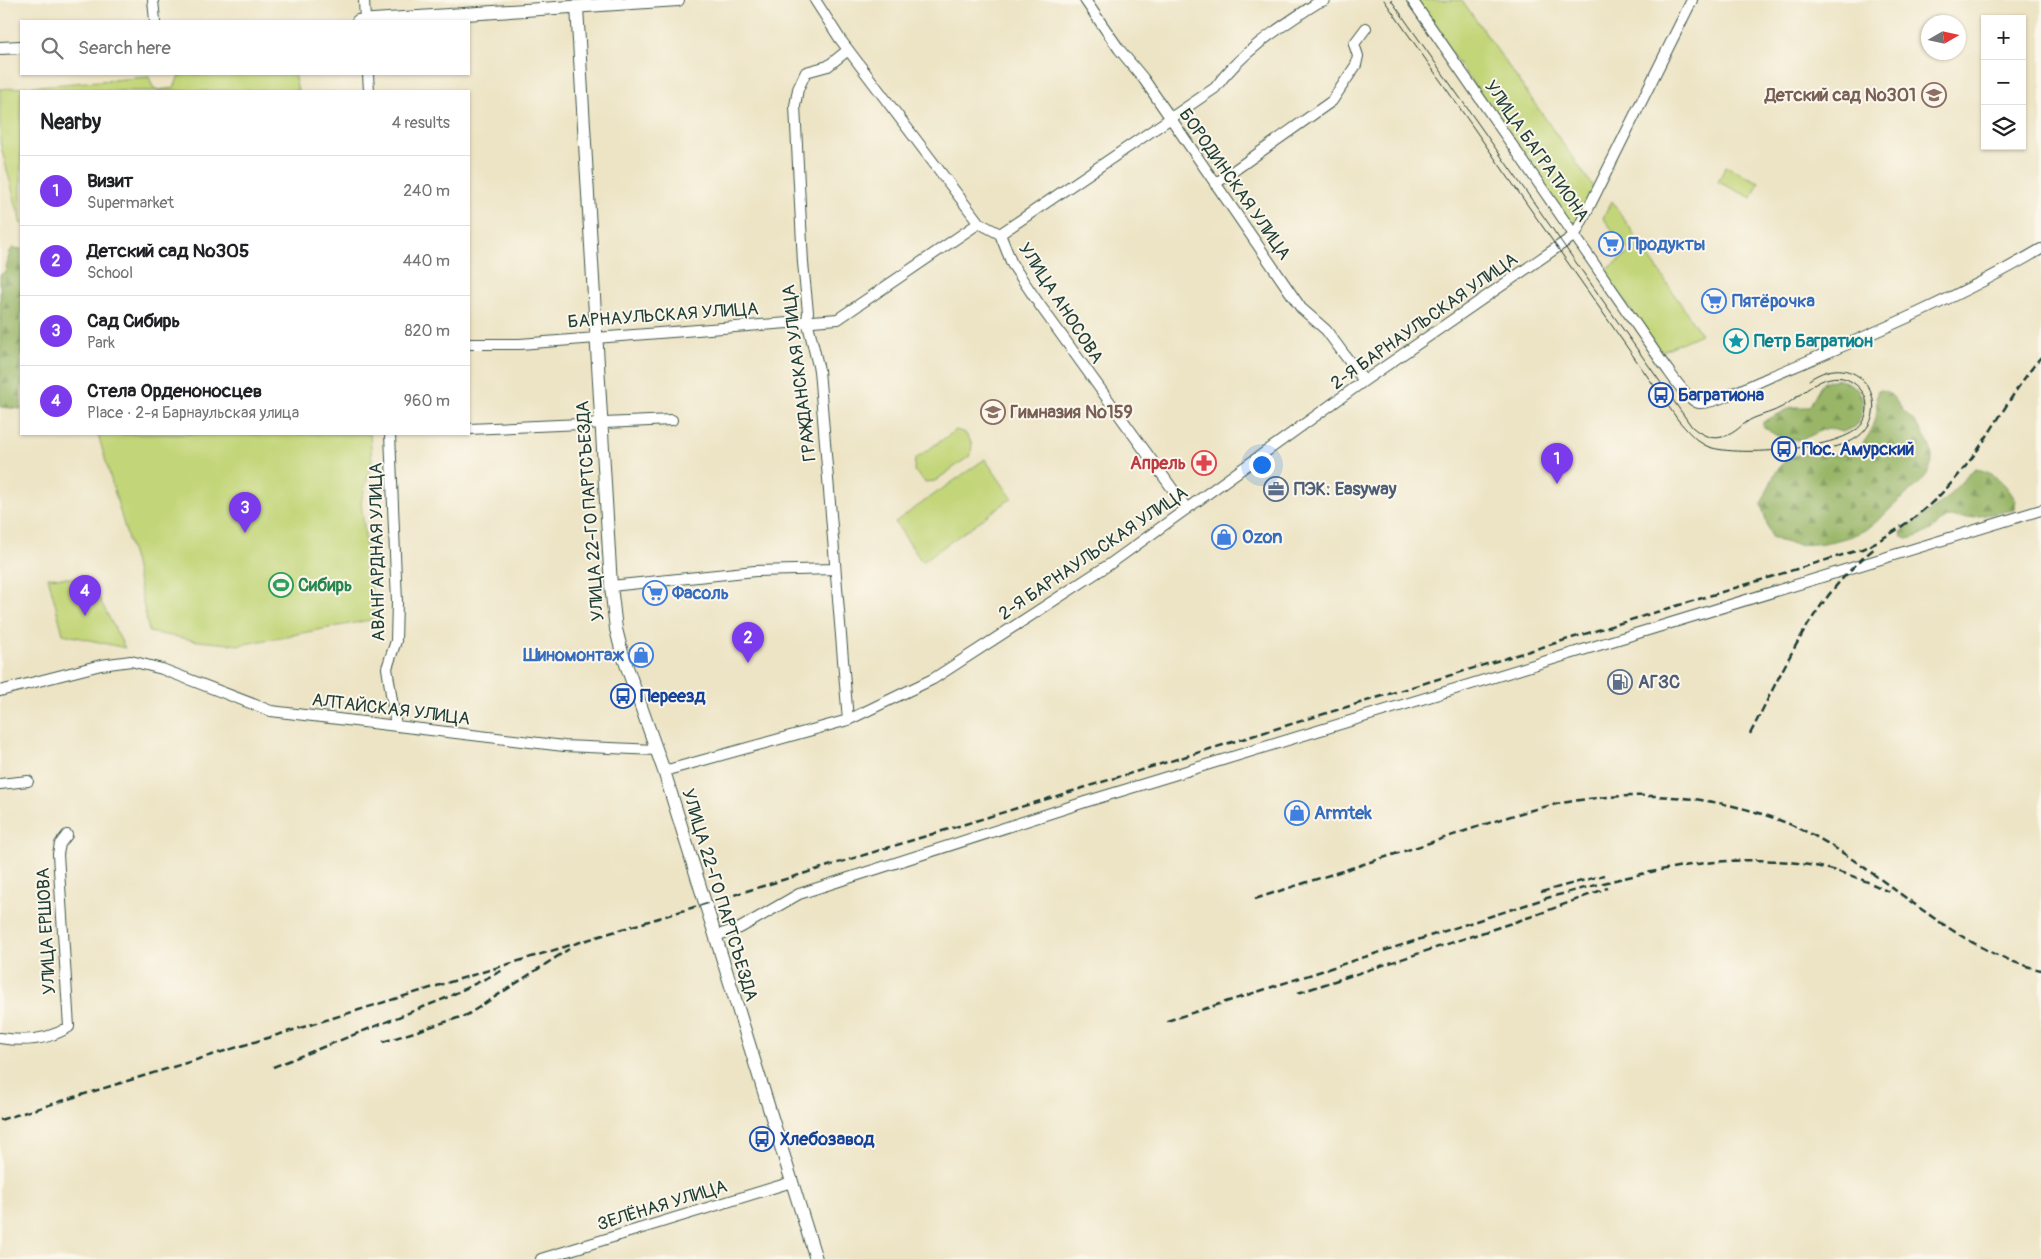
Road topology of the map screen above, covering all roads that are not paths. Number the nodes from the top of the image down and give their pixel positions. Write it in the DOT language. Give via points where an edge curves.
graph roads {
  1 [pos="153,0"];
  2 [pos="364,0"];
  3 [pos="678,0"];
  4 [pos="815,0"];
  5 [pos="1085,0"];
  6 [pos="1325,0"];
  7 [pos="1412,0"];
  8 [pos="1692,0"];
  9 [pos="576,4"];
  10 [pos="155,20"];
  11 [pos="366,20"];
  12 [pos="378,20"];
  13 [pos="1366,28"];
  14 [pos="20,47"];
  15 [pos="0,48"];
  16 [pos="848,50"];
  17 [pos="368,75"];
  18 [pos="369,90"];
  19 [pos="1170,119"];
  20 [pos="1215,184"];
  21 [pos="980,223"];
  22 [pos="1000,234"];
  23 [pos="1575,235"];
  24 [pos="2041,249"];
  25 [pos="807,320"];
  26 [pos="596,337"];
  27 [pos="470,344"];
  28 [pos="1364,381"];
  29 [pos="672,420"];
  30 [pos="601,422"];
  31 [pos="470,429"];
  32 [pos="390,435"];
  33 [pos="1188,509"];
  34 [pos="2041,510"];
  35 [pos="835,569"];
  36 [pos="611,586"];
  37 [pos="0,691"];
  38 [pos="848,720"];
  39 [pos="396,726"];
  40 [pos="656,750"];
  41 [pos="664,771"];
  42 [pos="28,781"];
  43 [pos="0,784"];
  44 [pos="67,835"];
  45 [pos="715,936"];
  46 [pos="0,1038"];
  47 [pos="792,1182"];
  48 [pos="541,1259"];
  49 [pos="816,1259"];
  1 -- 10 [label="street"];
  2 -- 11 [label="street"];
  3 -- 9 [label="main road"];
  4 -- 16 [label="street, УЛИЦА АНОСОВА"];
  5 -- 19 [label="street, БОРОДИНСКАЯ УЛИЦА"];
  6 -- 19 [label="street" via="1272,32 1236,61 1215,88"];
  7 -- 23 [label="street, УЛИЦА БАГРАТИОНА"];
  8 -- 23 [label="street"];
  9 -- 12 [label="main road"];
  9 -- 26 [label="main road, УЛИЦА 22-ГО ПАРТСЪЕЗДА"];
  13 -- 20 [label="street" via="1354,44 1358,56 1356,65 1332,101"];
  14 -- 15 [label="main road"];
  16 -- 21 [label="street, УЛИЦА АНОСОВА"];
  16 -- 25 [label="street, ГРАЖДАНСКАЯ УЛИЦА" via="828,66 806,72 795,106"];
  17 -- 18 [label="street"];
  19 -- 20 [label="street, БОРОДИНСКАЯ УЛИЦА"];
  19 -- 22 [label="street"];
  20 -- 28 [label="street, БОРОДИНСКАЯ УЛИЦА" via="1301,308 1326,330"];
  21 -- 22 [label="street, УЛИЦА АНОСОВА"];
  21 -- 25 [label="street, БАРНАУЛЬСКАЯ УЛИЦА" via="838,320"];
  22 -- 33 [label="street, УЛИЦА АНОСОВА" via="1012,264 1039,304"];
  23 -- 24 [label="street, УЛИЦА БАГРАТИОНА" via="1664,365 1691,399 1698,403 1902,320 1986,281"];
  23 -- 28 [label="street, 2-Я БАРНАУЛЬСКАЯ УЛИЦА"];
  25 -- 26 [label="street, БАРНАУЛЬСКАЯ УЛИЦА"];
  25 -- 35 [label="street, ГРАЖДАНСКАЯ УЛИЦА" via="819,370"];
  26 -- 27 [label="street, БАРНАУЛЬСКАЯ УЛИЦА" via="511,345"];
  26 -- 30 [label="main road, УЛИЦА 22-ГО ПАРТСЪЕЗДА"];
  28 -- 33 [label="street, 2-Я БАРНАУЛЬСКАЯ УЛИЦА"];
  29 -- 30 [label="street"];
  30 -- 31 [label="street"];
  30 -- 36 [label="main road, УЛИЦА 22-ГО ПАРТСЪЕЗДА"];
  32 -- 39 [label="street, АВАНГАРДНАЯ УЛИЦА" via="398,602 396,641 387,668"];
  33 -- 38 [label="street, 2-Я БАРНАУЛЬСКАЯ УЛИЦА" via="933,679"];
  34 -- 45 [label="street" via="1085,802 799,894 740,928"];
  35 -- 36 [label="street" via="755,571"];
  35 -- 38 [label="street, ГРАЖДАНСКАЯ УЛИЦА"];
  36 -- 40 [label="main road, УЛИЦА 22-ГО ПАРТСЪЕЗДА" via="622,653"];
  37 -- 39 [label="street, АЛТАЙСКАЯ УЛИЦА" via="101,665 130,661 162,668 271,711"];
  38 -- 41 [label="street, 2-Я БАРНАУЛЬСКАЯ УЛИЦА"];
  39 -- 40 [label="street, АЛТАЙСКАЯ УЛИЦА" via="564,746"];
  40 -- 41 [label="main road, УЛИЦА 22-ГО ПАРТСЪЕЗДА"];
  41 -- 45 [label="main road, УЛИЦА 22-ГО ПАРТСЪЕЗДА"];
  42 -- 43 [label="street"];
  44 -- 46 [label="street, УЛИЦА ЕРШОВА" via="58,854 69,1027 46,1038"];
  45 -- 47 [label="main road, УЛИЦА 22-ГО ПАРТСЪЕЗДА"];
  47 -- 48 [label="street, ЗЕЛЁНАЯ УЛИЦА"];
  47 -- 49 [label="main road, УЛИЦА 22-ГО ПАРТСЪЕЗДА"];
}
